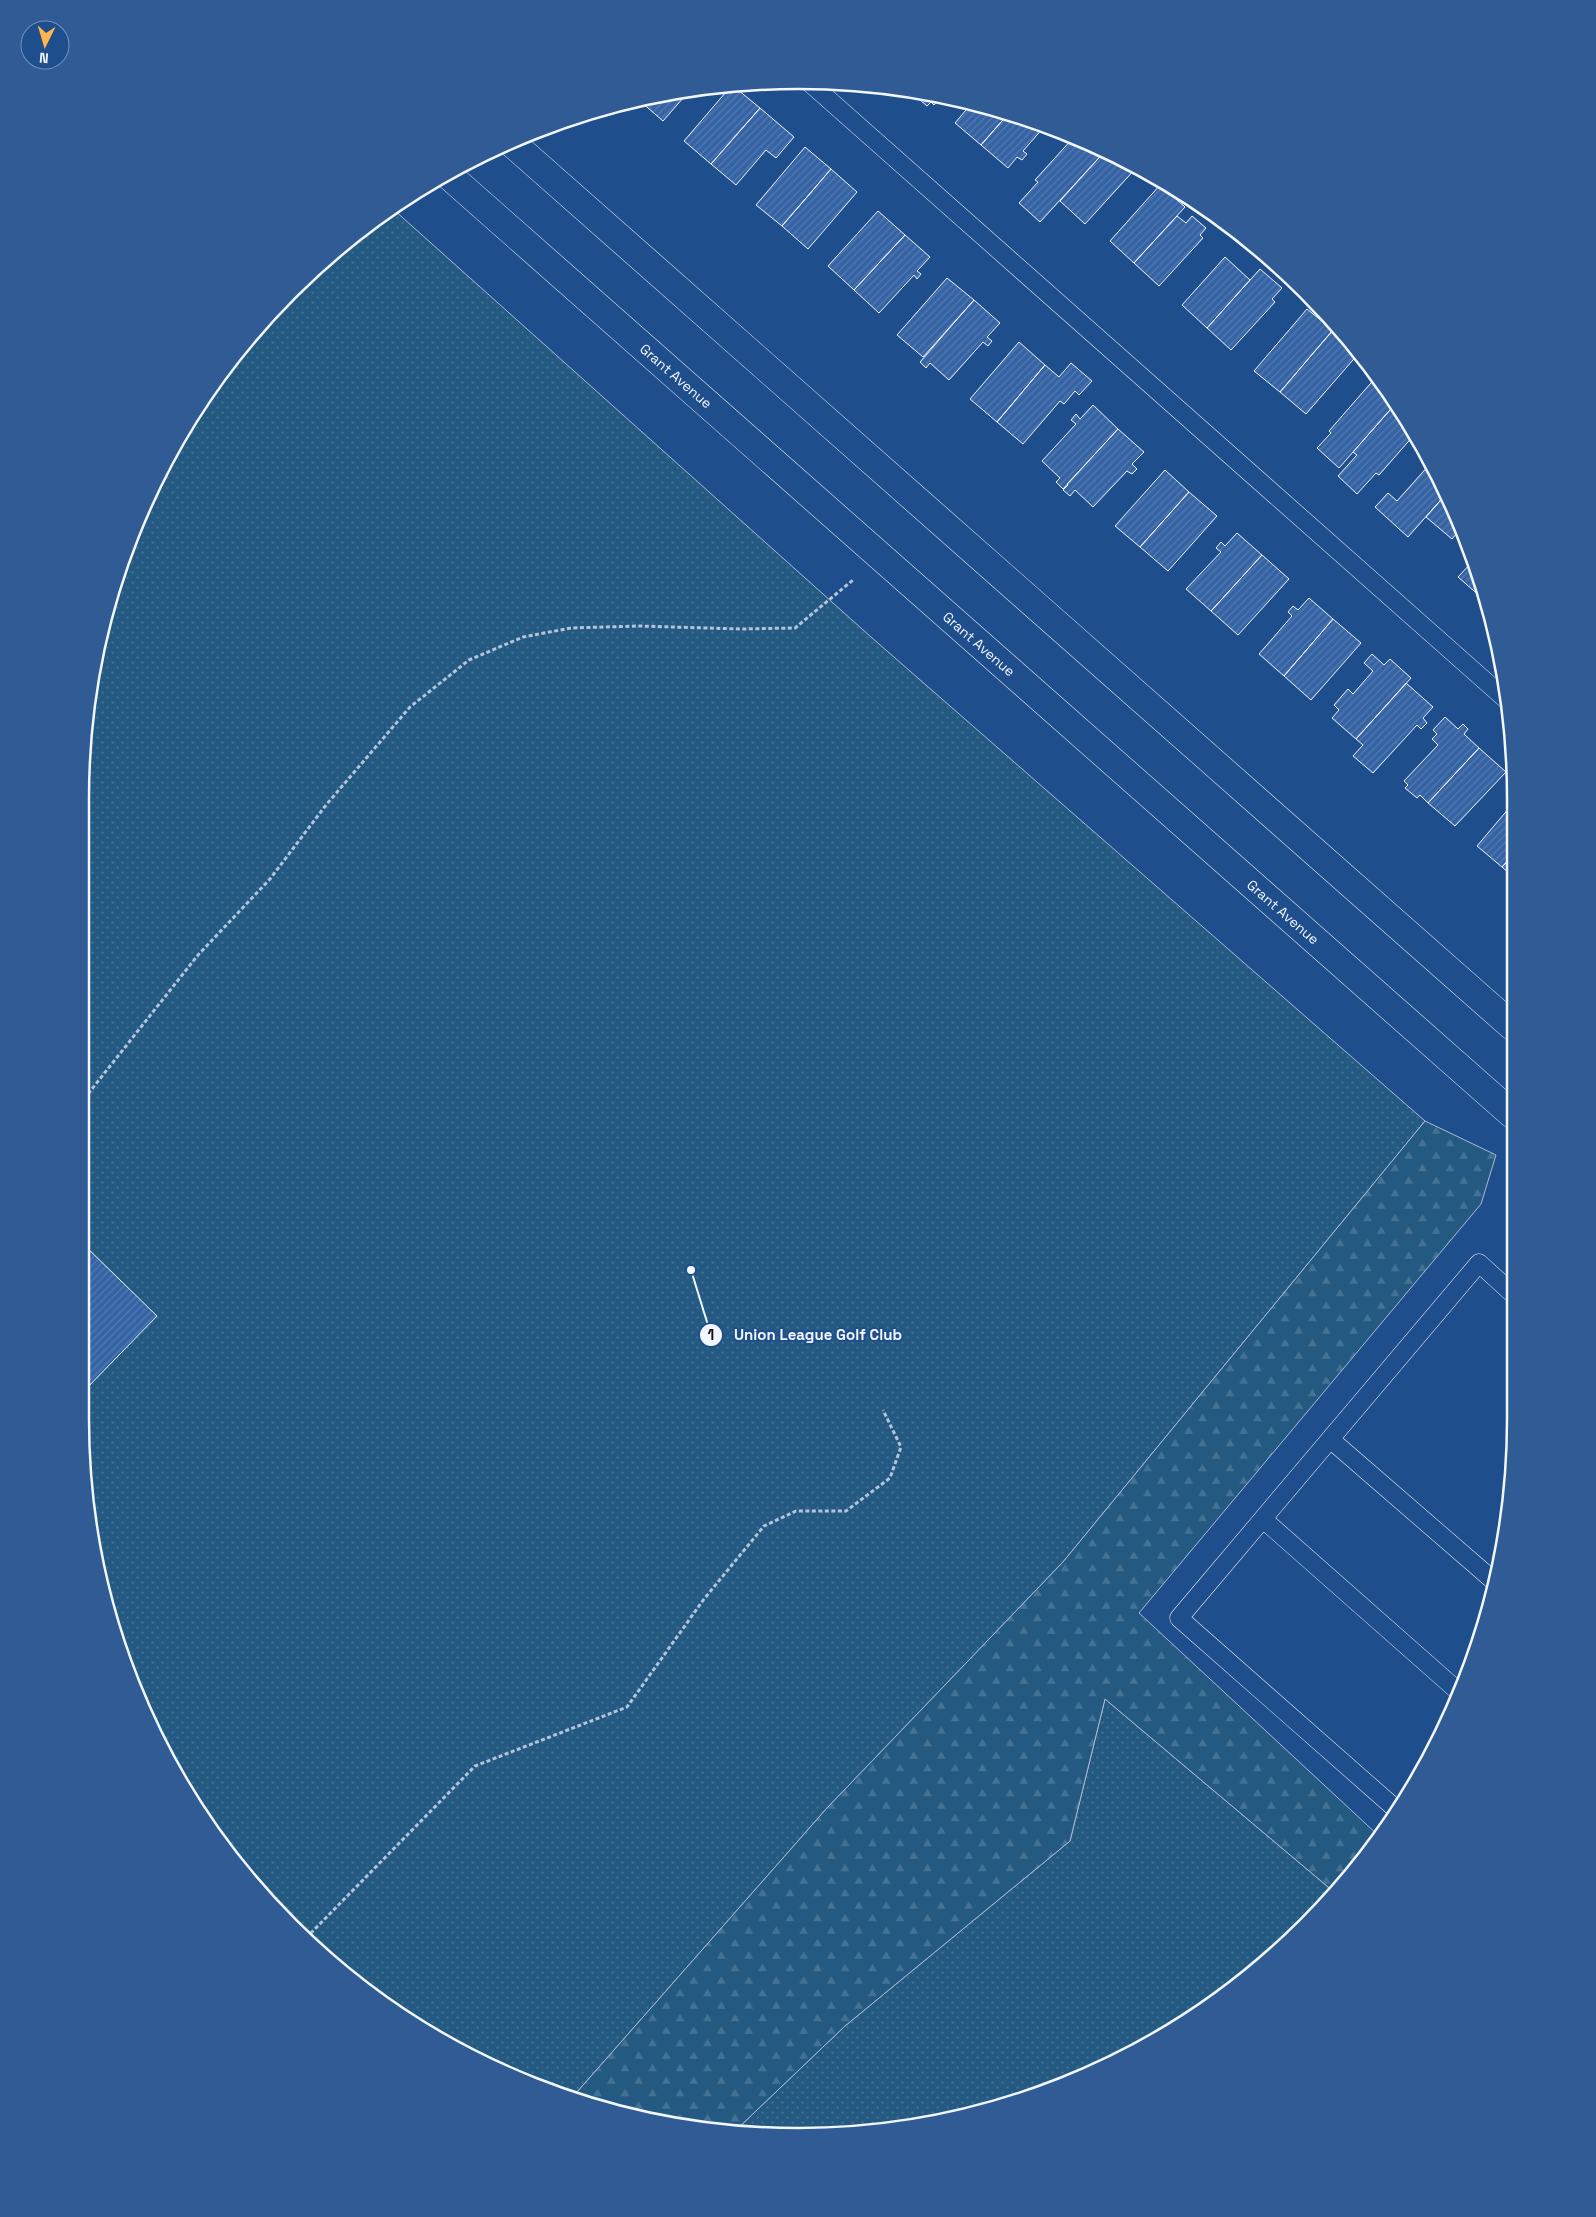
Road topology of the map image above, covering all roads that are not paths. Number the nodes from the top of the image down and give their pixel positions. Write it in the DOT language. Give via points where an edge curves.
graph roads {
  1 [pos="817,89"];
  2 [pos="517,147"];
  3 [pos="453,179"];
  4 [pos="1499,693"];
  5 [pos="1507,1022"];
  6 [pos="1507,1110"];
  7 [pos="1507,1289"];
  8 [pos="1330,1439"];
  9 [pos="1263,1519"];
  10 [pos="1489,1577"];
  11 [pos="1454,1688"];
  12 [pos="1392,1806"];
  1 -- 4 [label="lane"];
  2 -- 5 [label="main road"];
  3 -- 6 [label="main road, Grant Avenue"];
  7 -- 8 [label="lane" via="1479,1263"];
  8 -- 9 [label="lane"];
  8 -- 10 [label="lane"];
  9 -- 11 [label="lane"];
  9 -- 12 [label="lane" via="1179,1618"];
}
